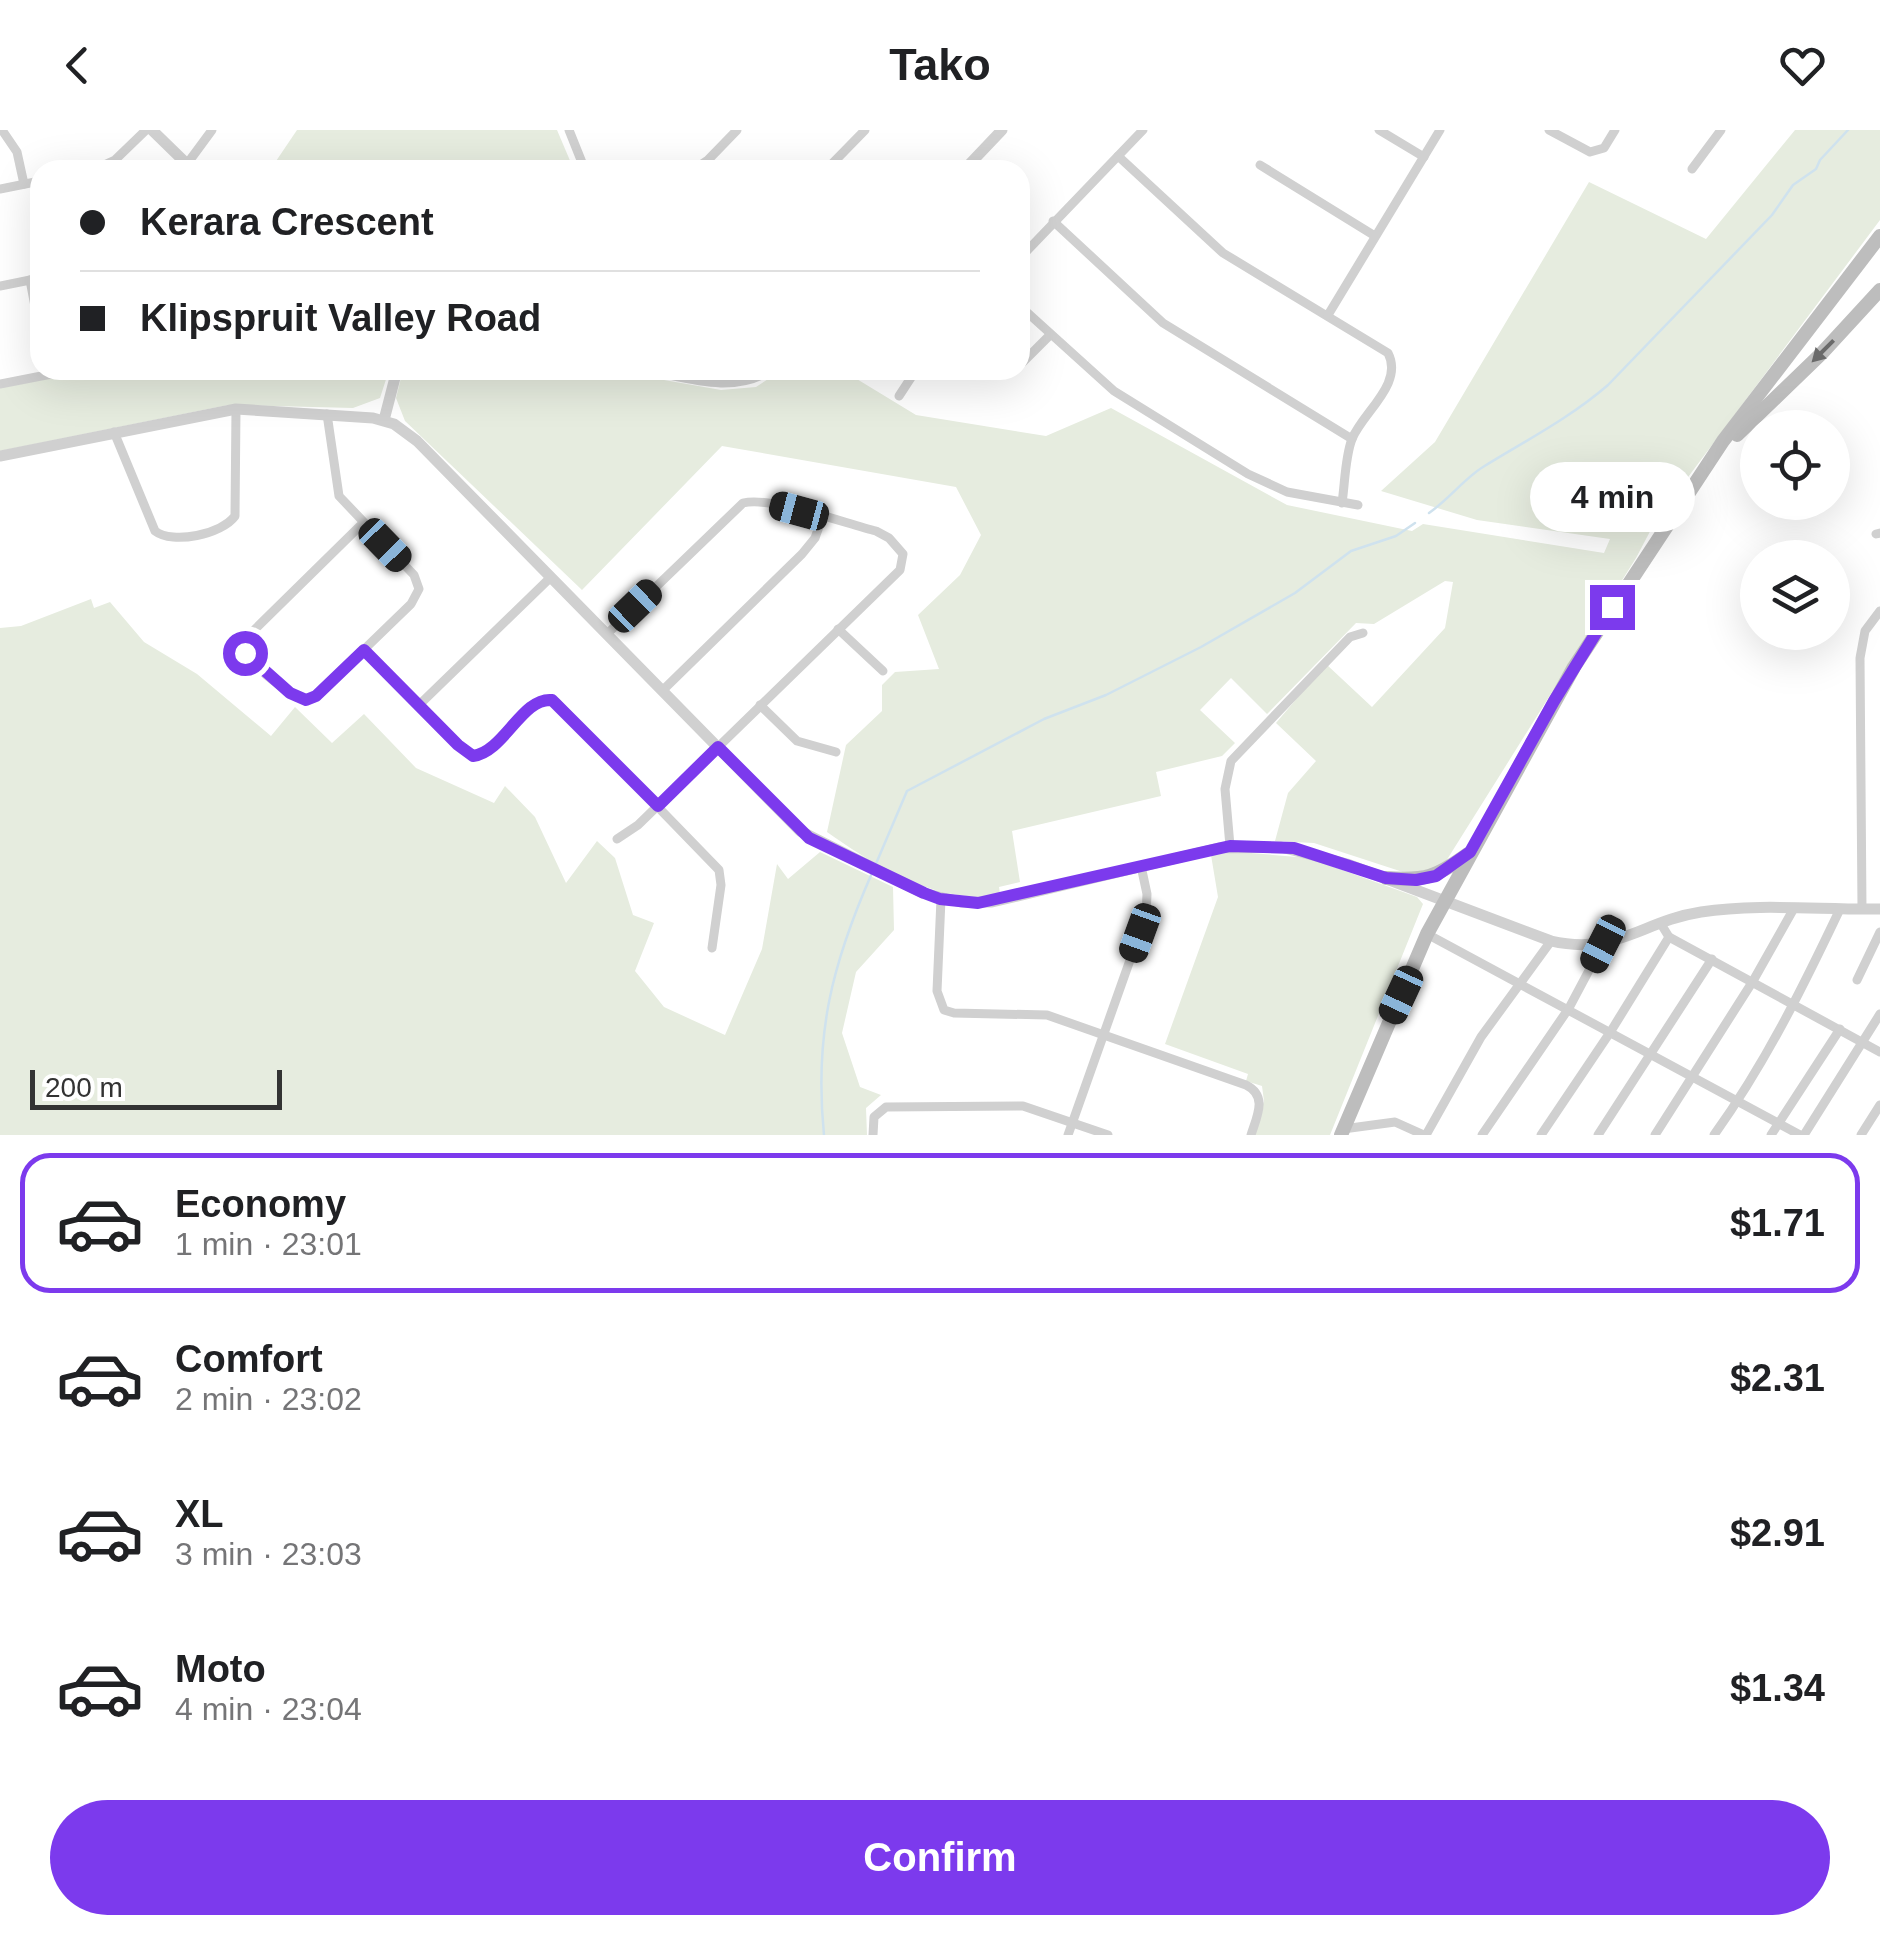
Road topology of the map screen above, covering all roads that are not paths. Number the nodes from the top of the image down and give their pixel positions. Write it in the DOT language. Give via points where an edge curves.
graph roads {
  1 [pos="2,130"];
  2 [pos="149,130"];
  3 [pos="212,130"];
  4 [pos="569,130"];
  5 [pos="737,130"];
  6 [pos="864,130"];
  7 [pos="1002,130"];
  8 [pos="1143,130"];
  9 [pos="1380,130"];
  10 [pos="1440,130"];
  11 [pos="1549,130"];
  12 [pos="1615,130"];
  13 [pos="1721,130"];
  14 [pos="1118,156"];
  15 [pos="1424,157"];
  16 [pos="115,160"];
  17 [pos="182,160"];
  18 [pos="194,160"];
  19 [pos="581,160"];
  20 [pos="708,160"];
  21 [pos="836,160"];
  22 [pos="974,160"];
  23 [pos="1260,165"];
  24 [pos="1692,168"];
  25 [pos="30,183"];
  26 [pos="24,184"];
  27 [pos="0,189"];
  28 [pos="1053,222"];
  29 [pos="1374,236"];
  30 [pos="1880,236"];
  31 [pos="1030,247"];
  32 [pos="30,280"];
  33 [pos="0,286"];
  34 [pos="1880,290"];
  35 [pos="1030,316"];
  36 [pos="1328,316"];
  37 [pos="1050,336"];
  38 [pos="1030,355"];
  39 [pos="30,376"];
  40 [pos="394,380"];
  41 [pos="909,380"];
  42 [pos="0,384"];
  43 [pos="899,396"];
  44 [pos="236,409"];
  45 [pos="326,414"];
  46 [pos="384,420"];
  47 [pos="114,432"];
  48 [pos="1352,439"];
  49 [pos="0,456"];
  50 [pos="1712,460"];
  51 [pos="1342,503"];
  52 [pos="1358,505"];
  53 [pos="822,518"];
  54 [pos="363,522"];
  55 [pos="551,577"];
  56 [pos="1880,611"];
  57 [pos="838,630"];
  58 [pos="1363,633"];
  59 [pos="606,634"];
  60 [pos="364,650"];
  61 [pos="883,672"];
  62 [pos="662,690"];
  63 [pos="760,705"];
  64 [pos="419,706"];
  65 [pos="718,747"];
  66 [pos="836,752"];
  67 [pos="658,806"];
  68 [pos="616,839"];
  69 [pos="1230,846"];
  70 [pos="1470,852"];
  71 [pos="1141,866"];
  72 [pos="1386,878"];
  73 [pos="940,899"];
  74 [pos="1446,900"];
  75 [pos="1840,909"];
  76 [pos="1862,909"];
  77 [pos="1880,909"];
  78 [pos="1793,910"];
  79 [pos="1661,924"];
  80 [pos="1880,932"];
  81 [pos="1427,934"];
  82 [pos="1669,937"];
  83 [pos="1551,940"];
  84 [pos="1603,944"];
  85 [pos="712,948"];
  86 [pos="1712,958"];
  87 [pos="1857,980"];
  88 [pos="1753,981"];
  89 [pos="1520,984"];
  90 [pos="1795,1004"];
  91 [pos="1568,1008"];
  92 [pos="1880,1014"];
  93 [pos="1840,1029"];
  94 [pos="1611,1032"];
  95 [pos="1103,1034"];
  96 [pos="1864,1042"];
  97 [pos="1880,1052"];
  98 [pos="1652,1054"];
  99 [pos="1694,1077"];
  100 [pos="1738,1102"];
  101 [pos="1880,1105"];
  102 [pos="1072,1122"];
  103 [pos="1779,1124"];
  104 [pos="1342,1132"];
  105 [pos="873,1135"];
  106 [pos="1068,1135"];
  107 [pos="1108,1135"];
  108 [pos="1251,1135"];
  109 [pos="1425,1135"];
  110 [pos="1482,1135"];
  111 [pos="1541,1135"];
  112 [pos="1598,1135"];
  113 [pos="1655,1135"];
  114 [pos="1714,1135"];
  115 [pos="1772,1135"];
  116 [pos="1802,1135"];
  117 [pos="1861,1135"];
  1 -- 26 [label="street" via="17,152"];
  2 -- 16 [label="street"];
  2 -- 17 [label="street"];
  3 -- 18 [label="street"];
  4 -- 19 [label="street"];
  5 -- 20 [label="street"];
  6 -- 21 [label="street"];
  7 -- 22 [label="street"];
  8 -- 14 [label="street"];
  9 -- 15 [label="street"];
  10 -- 15 [label="street"];
  11 -- 12 [label="street" via="1590,152 1600,150"];
  13 -- 24 [label="street"];
  14 -- 28 [label="street"];
  14 -- 36 [label="street" via="1214,246"];
  15 -- 29 [label="street"];
  23 -- 29 [label="street"];
  25 -- 26 [label="street"];
  26 -- 27 [label="street"];
  28 -- 31 [label="street"];
  28 -- 48 [label="street" via="1163,324"];
  29 -- 36 [label="street"];
  30 -- 50 [label="main road"];
  32 -- 33 [label="street"];
  34 -- 50 [label="main road, one-way"];
  35 -- 37 [label="street"];
  36 -- 48 [label="street" via="1388,353 1392,364 1390,379"];
  37 -- 38 [label="street"];
  37 -- 51 [label="street" via="1114,392 1248,474 1287,492"];
  39 -- 42 [label="street"];
  40 -- 46 [label="street"];
  41 -- 43 [label="street"];
  44 -- 45 [label="street"];
  44 -- 47 [label="street"];
  44 -- 47 [label="street" via="236,516 202,533 167,538 155,531"];
  45 -- 46 [label="street"];
  45 -- 54 [label="street" via="337,492"];
  46 -- 55 [label="street" via="418,441"];
  47 -- 49 [label="street"];
  48 -- 51 [label="street"];
  50 -- 70 [label="main road" via="1574,667"];
  51 -- 52 [label="street"];
  53 -- 57 [label="street" via="884,535 904,557 900,570"];
  53 -- 59 [label="street" via="743,503"];
  53 -- 62 [label="street" via="802,554"];
  54 -- 60 [label="street" via="419,588"];
  54 -- 60 [label="street" via="244,643 250,658 306,700"];
  55 -- 59 [label="street"];
  55 -- 64 [label="street"];
  56 -- 76 [label="street" via="1865,631 1860,658"];
  57 -- 61 [label="street"];
  57 -- 63 [label="street"];
  58 -- 69 [label="street" via="1350,637 1231,761 1225,788"];
  59 -- 62 [label="street"];
  60 -- 64 [label="street"];
  62 -- 65 [label="street"];
  63 -- 65 [label="street"];
  63 -- 66 [label="street" via="798,740"];
  64 -- 67 [label="street" via="476,756 537,702 552,700"];
  65 -- 67 [label="street"];
  65 -- 73 [label="street" via="800,830"];
  67 -- 68 [label="street"];
  67 -- 85 [label="street" via="719,870"];
  69 -- 71 [label="street"];
  69 -- 72 [label="street" via="1294,848"];
  70 -- 72 [label="main road" via="1431,878"];
  70 -- 74 [label="main road"];
  71 -- 73 [label="street" via="992,902"];
  71 -- 95 [label="street" via="1146,915"];
  72 -- 74 [label="street"];
  73 -- 95 [label="street" via="937,991 944,1010 1038,1014"];
  74 -- 81 [label="main road"];
  74 -- 83 [label="street"];
  75 -- 76 [label="street"];
  75 -- 78 [label="street"];
  75 -- 90 [label="street"];
  76 -- 77 [label="street"];
  78 -- 79 [label="street" via="1711,911"];
  78 -- 88 [label="street"];
  79 -- 82 [label="street"];
  79 -- 84 [label="street"];
  80 -- 87 [label="street"];
  81 -- 89 [label="street"];
  81 -- 104 [label="main road"];
  82 -- 86 [label="street"];
  82 -- 94 [label="street"];
  83 -- 84 [label="street"];
  83 -- 89 [label="street"];
  84 -- 91 [label="street"];
  86 -- 88 [label="street"];
  86 -- 98 [label="street"];
  88 -- 90 [label="street"];
  88 -- 99 [label="street"];
  89 -- 91 [label="street"];
  89 -- 109 [label="street"];
  90 -- 93 [label="street"];
  90 -- 100 [label="street"];
  91 -- 94 [label="street"];
  91 -- 110 [label="street"];
  92 -- 96 [label="street"];
  93 -- 96 [label="street"];
  93 -- 103 [label="street"];
  94 -- 98 [label="street"];
  94 -- 111 [label="street"];
  95 -- 102 [label="street"];
  95 -- 108 [label="street" via="1254,1089 1260,1100"];
  96 -- 97 [label="street"];
  96 -- 116 [label="street"];
  98 -- 99 [label="street"];
  98 -- 112 [label="street"];
  99 -- 100 [label="street"];
  99 -- 113 [label="street"];
  100 -- 103 [label="street"];
  100 -- 114 [label="street"];
  101 -- 117 [label="street"];
  102 -- 105 [label="street" via="1023,1106 893,1106 877,1112"];
  102 -- 106 [label="street"];
  102 -- 107 [label="street"];
  103 -- 115 [label="street"];
  103 -- 116 [label="street"];
  104 -- 109 [label="street" via="1388,1121"];
}
